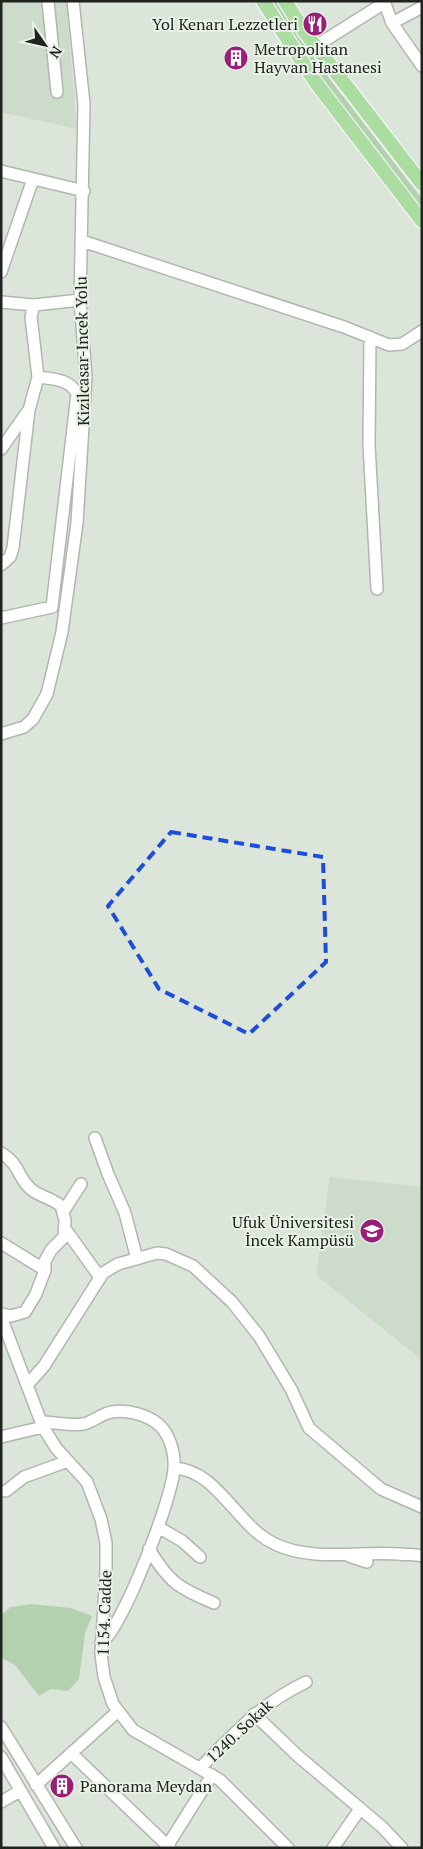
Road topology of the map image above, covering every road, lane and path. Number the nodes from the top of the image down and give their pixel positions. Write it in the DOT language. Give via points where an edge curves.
graph roads {
  1 [pos="48,1"];
  2 [pos="74,1"];
  3 [pos="263,1"];
  4 [pos="285,1"];
  5 [pos="384,2"];
  6 [pos="422,7"];
  7 [pos="392,23"];
  8 [pos="316,46"];
  9 [pos="422,66"];
  10 [pos="57,92"];
  11 [pos="1,171"];
  12 [pos="33,179"];
  13 [pos="422,184"];
  14 [pos="84,191"];
  15 [pos="422,221"];
  16 [pos="82,241"];
  17 [pos="1,272"];
  18 [pos="80,300"];
  19 [pos="1,302"];
  20 [pos="34,305"];
  21 [pos="422,330"];
  22 [pos="370,337"];
  23 [pos="38,377"];
  24 [pos="28,410"];
  25 [pos="1,449"];
  26 [pos="1,565"];
  27 [pos="377,589"];
  28 [pos="1,618"];
  29 [pos="1,734"];
  30 [pos="95,1138"];
  31 [pos="1,1153"];
  32 [pos="81,1184"];
  33 [pos="64,1212"];
  34 [pos="66,1230"];
  35 [pos="1,1243"];
  36 [pos="137,1259"];
  37 [pos="44,1270"];
  38 [pos="99,1276"];
  39 [pos="2,1318"];
  40 [pos="28,1384"];
  41 [pos="42,1424"];
  42 [pos="1,1437"];
  43 [pos="68,1461"];
  44 [pos="174,1468"];
  45 [pos="6,1491"];
  46 [pos="422,1507"];
  47 [pos="158,1527"];
  48 [pos="148,1549"];
  49 [pos="338,1553"];
  50 [pos="200,1556"];
  51 [pos="422,1556"];
  52 [pos="367,1562"];
  53 [pos="214,1603"];
  54 [pos="101,1642"];
  55 [pos="306,1682"];
  56 [pos="117,1712"];
  57 [pos="254,1714"];
  58 [pos="1,1727"];
  59 [pos="71,1753"];
  60 [pos="1,1757"];
  61 [pos="200,1768"];
  62 [pos="212,1775"];
  63 [pos="36,1785"];
  64 [pos="20,1791"];
  65 [pos="1,1802"];
  66 [pos="360,1809"];
  67 [pos="168,1847"];
  68 [pos="54,1848"];
  69 [pos="76,1848"];
  70 [pos="288,1848"];
  71 [pos="333,1848"];
  72 [pos="402,1848"];
  1 -- 10 [label="street"];
  2 -- 14 [label="street, Kizilcasar-Incek Yolu" via="84,104"];
  3 -- 15 [label="main road" via="316,83"];
  4 -- 8 [label="main road"];
  5 -- 7 [label="street"];
  5 -- 8 [label="street"];
  6 -- 7 [label="street"];
  7 -- 9 [label="street"];
  8 -- 13 [label="main road"];
  11 -- 12 [label="street"];
  12 -- 14 [label="street"];
  12 -- 17 [label="street"];
  14 -- 16 [label="street, Kizilcasar-Incek Yolu"];
  16 -- 18 [label="street, Kizilcasar-Incek Yolu"];
  16 -- 22 [label="street"];
  18 -- 20 [label="street"];
  18 -- 29 [label="street, Kizilcasar-Incek Yolu" via="86,377 76,523 62,632 54,674 40,709 24,727"];
  19 -- 20 [label="street"];
  20 -- 23 [label="street" via="31,317"];
  21 -- 22 [label="street" via="402,344 389,344"];
  22 -- 27 [label="street" via="369,445"];
  23 -- 24 [label="street"];
  23 -- 28 [label="street" via="66,382 77,394 52,608"];
  24 -- 25 [label="street"];
  24 -- 26 [label="street" via="14,540 10,556"];
  30 -- 36 [label="street" via="126,1213"];
  31 -- 33 [label="street" via="16,1164 31,1189 56,1202"];
  32 -- 33 [label="street"];
  33 -- 34 [label="street"];
  34 -- 37 [label="street" via="64,1237 51,1250"];
  34 -- 38 [label="street"];
  35 -- 37 [label="street"];
  36 -- 38 [label="street" via="112,1266"];
  36 -- 46 [label="street" via="157,1252 192,1266 232,1302 259,1336 291,1389 309,1428 381,1489"];
  37 -- 39 [label="street" via="36,1294 25,1312"];
  38 -- 40 [label="street" via="44,1366"];
  39 -- 40 [label="street, 1154. Cadde"];
  40 -- 41 [label="street, 1154. Cadde"];
  41 -- 42 [label="street"];
  41 -- 43 [label="street, 1154. Cadde"];
  41 -- 44 [label="street" via="80,1425 116,1411 143,1416 156,1422 169,1439"];
  43 -- 45 [label="street" via="24,1477"];
  43 -- 54 [label="street, 1154. Cadde" via="87,1482 106,1543"];
  44 -- 47 [label="street" via="171,1490"];
  44 -- 49 [label="street" via="190,1472 214,1486 245,1523 272,1543 304,1552"];
  47 -- 48 [label="street"];
  47 -- 50 [label="street"];
  48 -- 53 [label="street" via="173,1583"];
  48 -- 54 [label="street" via="125,1605"];
  49 -- 51 [label="street"];
  49 -- 52 [label="street"];
  54 -- 56 [label="street, 1154. Cadde" via="104,1677"];
  55 -- 57 [label="street, 1240. Sokak" via="273,1699"];
  56 -- 59 [label="street"];
  56 -- 61 [label="street, 1154. Cadde" via="133,1730"];
  57 -- 61 [label="street, 1240. Sokak"];
  57 -- 66 [label="street" via="319,1776"];
  58 -- 63 [label="street"];
  59 -- 63 [label="street"];
  59 -- 67 [label="street"];
  60 -- 64 [label="street"];
  61 -- 62 [label="street, 1154. Cadde"];
  62 -- 67 [label="street, 1240. Sokak"];
  62 -- 70 [label="street, 1154. Cadde"];
  63 -- 69 [label="street"];
  64 -- 65 [label="street"];
  64 -- 68 [label="street"];
  66 -- 71 [label="street"];
  66 -- 72 [label="street"];
}
